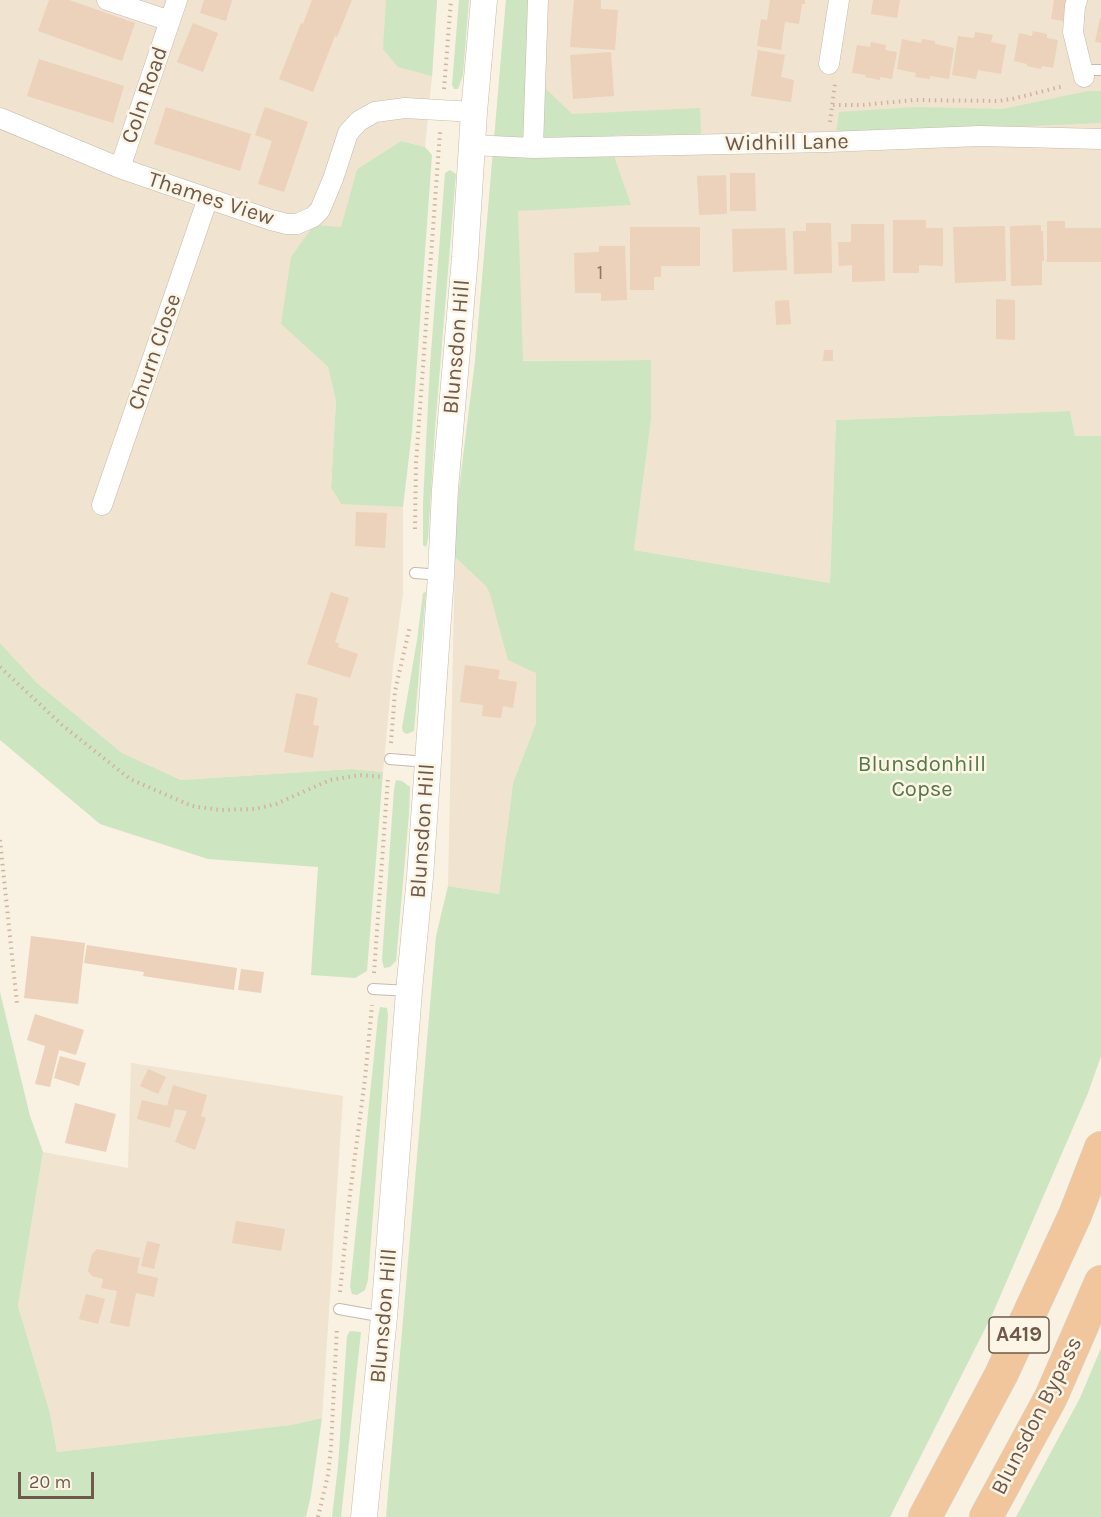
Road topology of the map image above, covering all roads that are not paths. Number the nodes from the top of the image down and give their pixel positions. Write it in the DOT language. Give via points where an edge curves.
graph roads {
  1 [pos="107,0"];
  2 [pos="177,0"];
  3 [pos="484,0"];
  4 [pos="538,0"];
  5 [pos="839,0"];
  6 [pos="1077,0"];
  7 [pos="170,21"];
  8 [pos="829,64"];
  9 [pos="1084,75"];
  10 [pos="474,112"];
  11 [pos="1,122"];
  12 [pos="1101,139"];
  13 [pos="472,145"];
  14 [pos="533,148"];
  15 [pos="120,168"];
  16 [pos="208,198"];
  17 [pos="102,505"];
  18 [pos="415,573"];
  19 [pos="441,575"];
  20 [pos="390,759"];
  21 [pos="428,762"];
  22 [pos="373,989"];
  23 [pos="409,991"];
  24 [pos="1101,1148"];
  25 [pos="1101,1282"];
  26 [pos="339,1309"];
  27 [pos="384,1317"];
  28 [pos="363,1517"];
  29 [pos="925,1517"];
  30 [pos="986,1517"];
  1 -- 7 [label="street, Coln Road"];
  2 -- 7 [label="street, Coln Road"];
  3 -- 10 [label="street, Blunsdon Hill"];
  4 -- 14 [label="street"];
  5 -- 8 [label="street"];
  6 -- 9 [label="street" via="1073,32"];
  7 -- 15 [label="street, Coln Road"];
  10 -- 13 [label="street, Blunsdon Hill"];
  10 -- 16 [label="street, Thames View" via="405,108 375,112 359,121 348,133 320,210 297,224 271,220"];
  11 -- 15 [label="street, Thames View"];
  12 -- 14 [label="street, Widhill Lane" via="980,136"];
  13 -- 14 [label="street, Widhill Lane"];
  13 -- 19 [label="street, Blunsdon Hill"];
  15 -- 16 [label="street, Thames View"];
  16 -- 17 [label="street, Churn Close"];
  18 -- 19 [label="lane"];
  19 -- 21 [label="street, Blunsdon Hill"];
  20 -- 21 [label="lane"];
  21 -- 23 [label="street, Blunsdon Hill"];
  22 -- 23 [label="lane"];
  23 -- 27 [label="street, Blunsdon Hill"];
  24 -- 29 [label="highway, A419" via="1075,1215 1001,1375"];
  25 -- 30 [label="highway, Blunsdon Bypass / A419" via="1051,1397"];
  26 -- 27 [label="lane"];
  27 -- 28 [label="street, Blunsdon Hill"];
}
